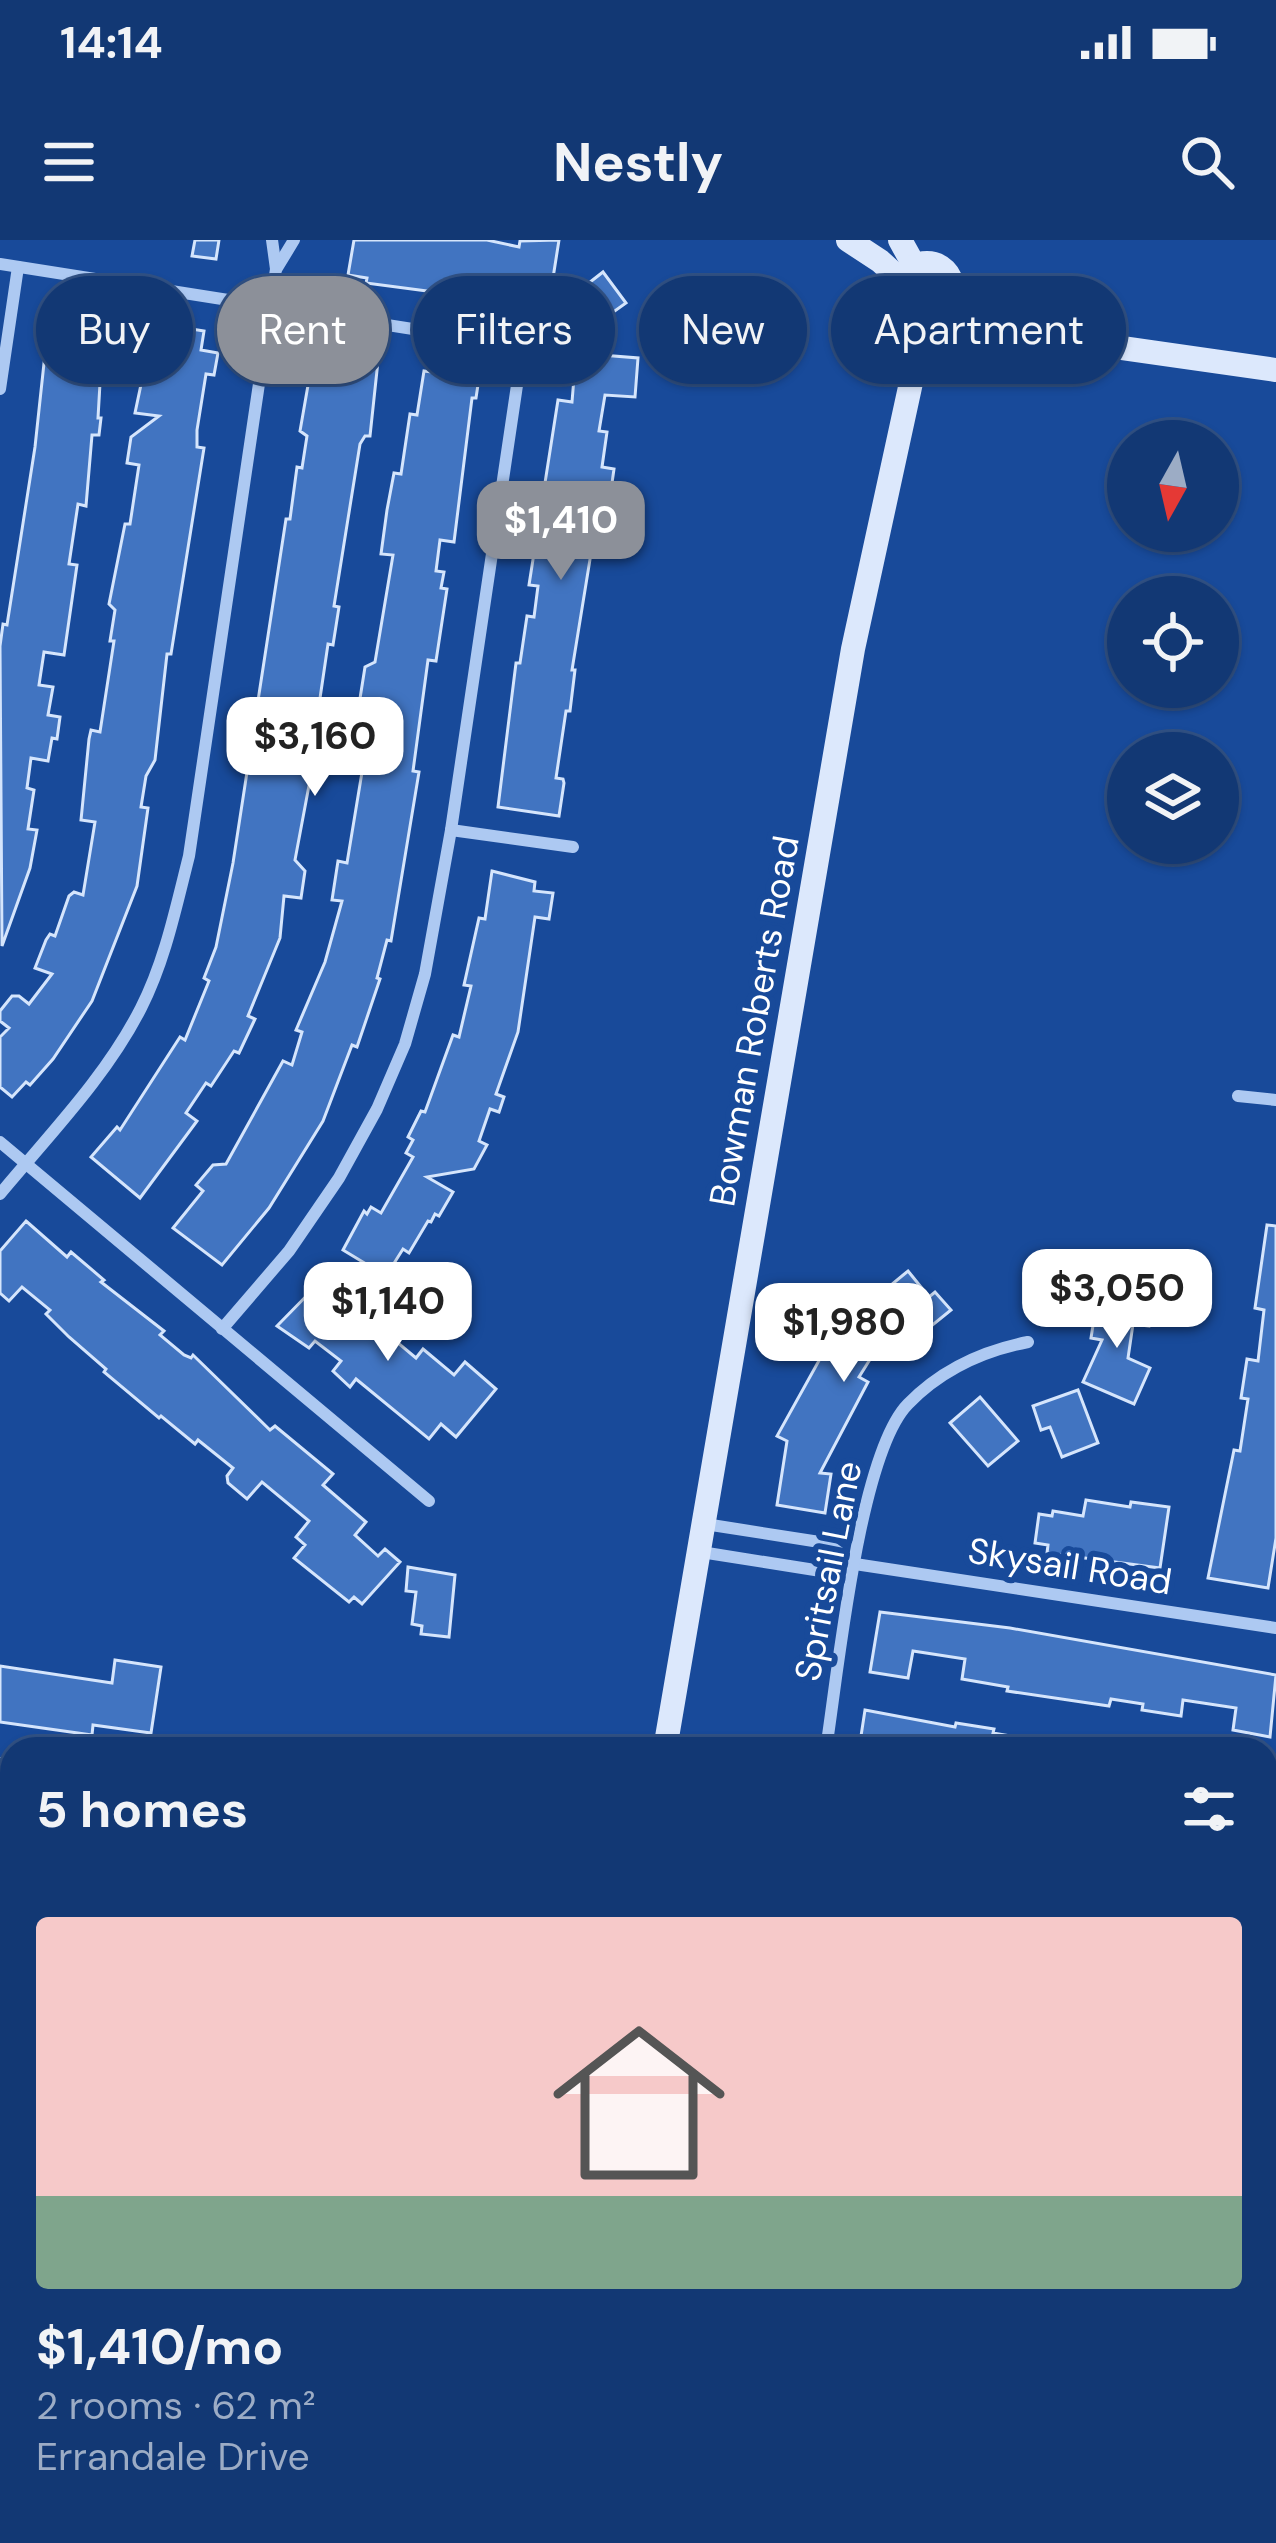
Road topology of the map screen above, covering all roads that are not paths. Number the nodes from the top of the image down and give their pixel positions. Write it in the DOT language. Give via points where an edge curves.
graph roads {
  1 [pos="272,240"];
  2 [pos="294,240"];
  3 [pos="848,240"];
  4 [pos="900,240"];
  5 [pos="0,264"];
  6 [pos="18,267"];
  7 [pos="277,269"];
  8 [pos="276,276"];
  9 [pos="926,276"];
  10 [pos="928,276"];
  11 [pos="217,298"];
  12 [pos="389,325"];
  13 [pos="1126,349"];
  14 [pos="1276,370"];
  15 [pos="259,384"];
  16 [pos="911,384"];
  17 [pos="0,389"];
  18 [pos="452,830"];
  19 [pos="573,847"];
  20 [pos="1238,1096"];
  21 [pos="1276,1100"];
  22 [pos="0,1142"];
  23 [pos="25,1164"];
  24 [pos="0,1194"];
  25 [pos="222,1328"];
  26 [pos="1028,1342"];
  27 [pos="429,1501"];
  28 [pos="705,1524"];
  29 [pos="701,1552"];
  30 [pos="855,1564"];
  31 [pos="1276,1628"];
  32 [pos="667,1737"];
  33 [pos="828,1737"];
  1 -- 7 [label="street"];
  2 -- 7 [label="street"];
  3 -- 9 [label="street"];
  4 -- 10 [label="street"];
  5 -- 6 [label="street"];
  6 -- 11 [label="street"];
  6 -- 17 [label="street"];
  7 -- 8 [label="street"];
  12 -- 18 [label="street" via="489,341 514,352 520,365"];
  13 -- 14 [label="street"];
  15 -- 23 [label="street" via="172,925 142,1007"];
  16 -- 28 [label="street, Bowman Roberts Road" via="853,649"];
  18 -- 19 [label="street"];
  18 -- 25 [label="street" via="425,974 377,1109 289,1251"];
  20 -- 21 [label="street"];
  22 -- 23 [label="street"];
  23 -- 24 [label="street"];
  23 -- 25 [label="street"];
  25 -- 27 [label="street"];
  26 -- 30 [label="street, Spritsail Lane" via="953,1368 905,1406 881,1451"];
  28 -- 29 [label="street, Bowman Roberts Road"];
  28 -- 30 [label="street, Skysail Road" via="826,1543"];
  29 -- 30 [label="street, Skysail Road" via="821,1571"];
  29 -- 32 [label="street, Bowman Roberts Road"];
  30 -- 31 [label="street, Skysail Road"];
  30 -- 33 [label="street, Spritsail Lane"];
}
